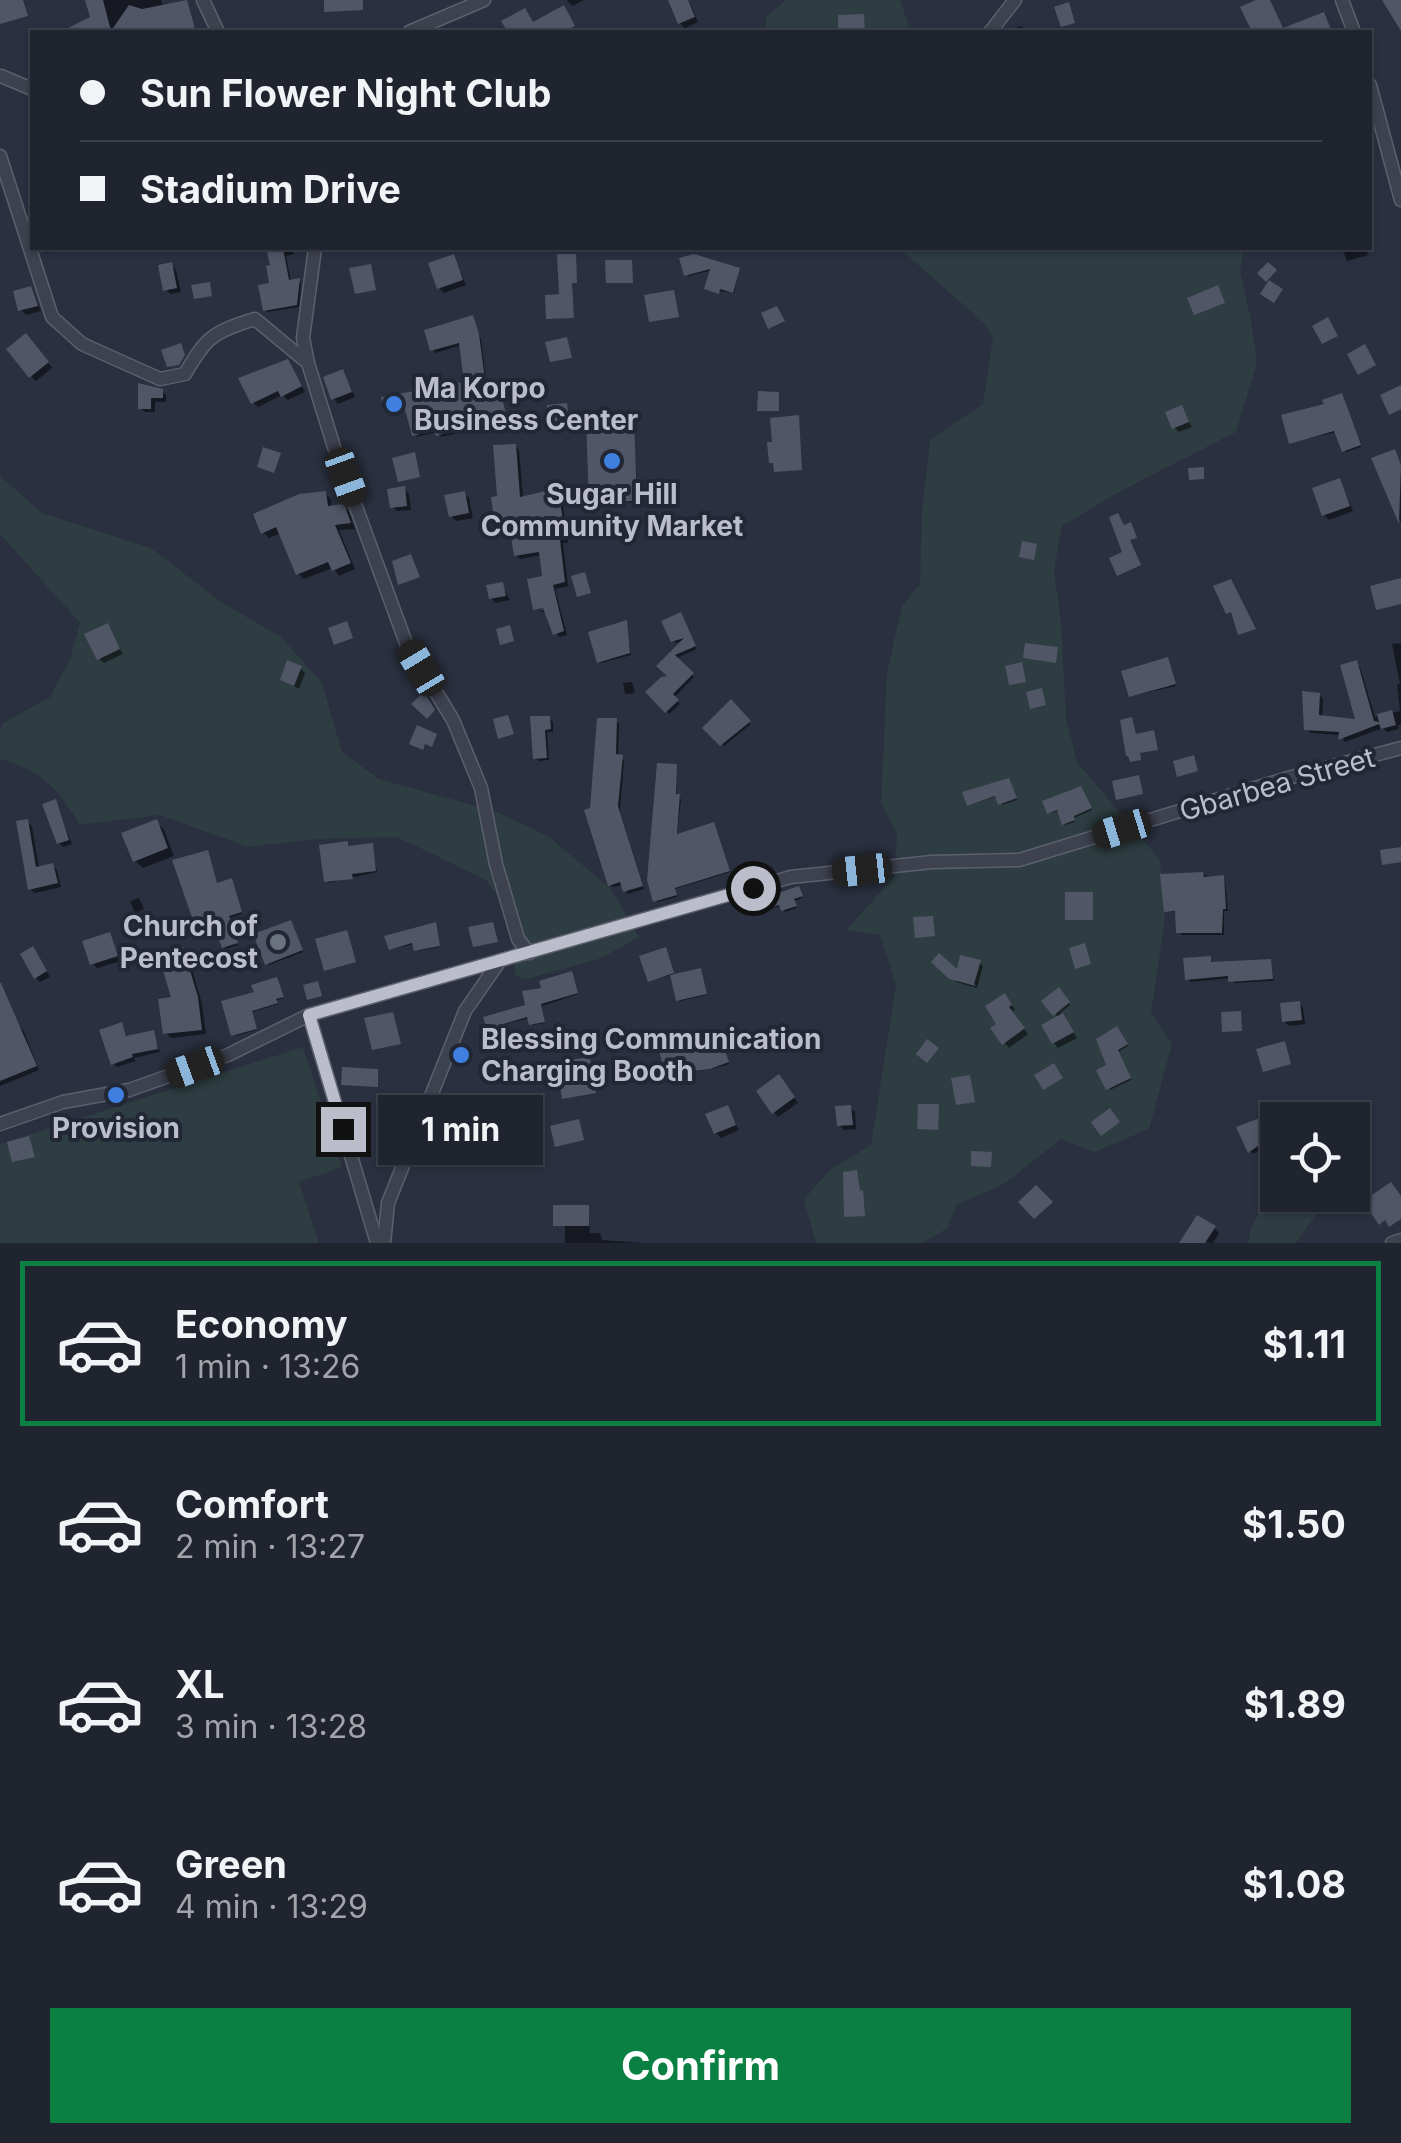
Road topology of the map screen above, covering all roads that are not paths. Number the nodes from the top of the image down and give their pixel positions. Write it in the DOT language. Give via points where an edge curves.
graph roads {
  1 [pos="202,0"];
  2 [pos="484,0"];
  3 [pos="1015,0"];
  4 [pos="1342,0"];
  5 [pos="217,30"];
  6 [pos="414,30"];
  7 [pos="992,30"];
  8 [pos="1353,30"];
  9 [pos="1,76"];
  10 [pos="30,88"];
  11 [pos="1372,92"];
  12 [pos="0,156"];
  13 [pos="1401,200"];
  14 [pos="30,249"];
  15 [pos="30,250"];
  16 [pos="315,250"];
  17 [pos="308,363"];
  18 [pos="1401,748"];
  19 [pos="528,952"];
  20 [pos="499,962"];
  21 [pos="309,1015"];
  22 [pos="0,1124"];
  23 [pos="1401,1240"];
  24 [pos="380,1243"];
  25 [pos="1392,1243"];
  1 -- 5 [label="street"];
  2 -- 6 [label="street"];
  3 -- 7 [label="street"];
  4 -- 8 [label="street"];
  9 -- 10 [label="street"];
  11 -- 13 [label="street"];
  12 -- 14 [label="street"];
  15 -- 17 [label="street" via="52,317 82,344 160,379 186,374 203,342 255,320"];
  16 -- 17 [label="street" via="303,338"];
  17 -- 19 [label="street" via="406,643 453,720 481,788 496,864"];
  18 -- 19 [label="street, Gbarbea Street" via="1019,860 791,877"];
  19 -- 20 [label="street, Gbarbea Street"];
  20 -- 21 [label="street, Gbarbea Street"];
  20 -- 24 [label="street" via="465,1011 388,1203"];
  21 -- 22 [label="street, Gbarbea Street" via="228,1055 146,1084"];
  21 -- 24 [label="street"];
  23 -- 25 [label="street"];
}
